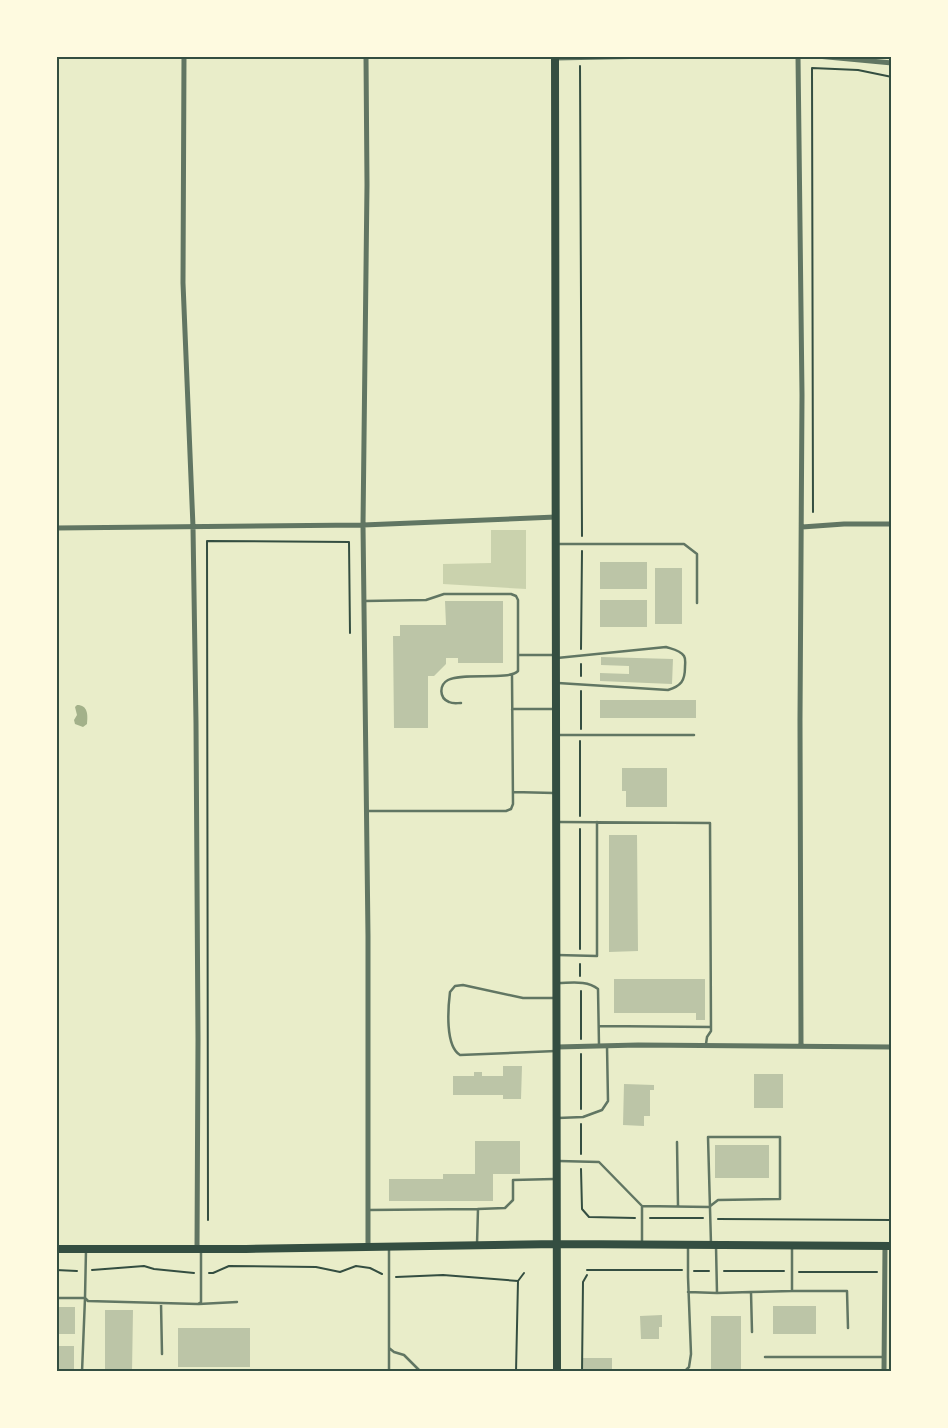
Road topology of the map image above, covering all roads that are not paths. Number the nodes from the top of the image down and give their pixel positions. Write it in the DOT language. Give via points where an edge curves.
graph roads {
  1 [pos="184,56"];
  2 [pos="366,56"];
  3 [pos="655,56"];
  4 [pos="798,56"];
  5 [pos="817,56"];
  6 [pos="556,57"];
  7 [pos="580,57"];
  8 [pos="892,63"];
  9 [pos="556,517"];
  10 [pos="892,524"];
  11 [pos="363,525"];
  12 [pos="193,527"];
  13 [pos="802,527"];
  14 [pos="56,528"];
  15 [pos="556,544"];
  16 [pos="364,601"];
  17 [pos="698,603"];
  18 [pos="518,654"];
  19 [pos="557,656"];
  20 [pos="512,675"];
  21 [pos="557,683"];
  22 [pos="461,704"];
  23 [pos="512,709"];
  24 [pos="557,709"];
  25 [pos="557,735"];
  26 [pos="694,735"];
  27 [pos="513,792"];
  28 [pos="557,793"];
  29 [pos="366,811"];
  30 [pos="557,822"];
  31 [pos="598,822"];
  32 [pos="557,955"];
  33 [pos="557,984"];
  34 [pos="557,998"];
  35 [pos="599,1026"];
  36 [pos="711,1027"];
  37 [pos="599,1046"];
  38 [pos="607,1046"];
  39 [pos="706,1046"];
  40 [pos="801,1046"];
  41 [pos="892,1047"];
  42 [pos="557,1049"];
  43 [pos="558,1118"];
  44 [pos="678,1142"];
  45 [pos="558,1161"];
  46 [pos="558,1179"];
  47 [pos="642,1206"];
  48 [pos="678,1206"];
  49 [pos="709,1207"];
  50 [pos="478,1209"];
  51 [pos="368,1210"];
  52 [pos="558,1244"];
  53 [pos="477,1245"];
  54 [pos="642,1245"];
  55 [pos="688,1245"];
  56 [pos="714,1245"];
  57 [pos="792,1245"];
  58 [pos="888,1246"];
  59 [pos="368,1247"];
  60 [pos="389,1247"];
  61 [pos="56,1249"];
  62 [pos="86,1249"];
  63 [pos="199,1249"];
  64 [pos="792,1291"];
  65 [pos="688,1292"];
  66 [pos="752,1292"];
  67 [pos="717,1293"];
  68 [pos="56,1298"];
  69 [pos="85,1298"];
  70 [pos="238,1302"];
  71 [pos="161,1303"];
  72 [pos="198,1304"];
  73 [pos="884,1310"];
  74 [pos="892,1310"];
  75 [pos="848,1328"];
  76 [pos="752,1332"];
  77 [pos="389,1348"];
  78 [pos="162,1354"];
  79 [pos="765,1357"];
  80 [pos="884,1357"];
  81 [pos="82,1372"];
  82 [pos="389,1372"];
  83 [pos="421,1372"];
  84 [pos="557,1372"];
  85 [pos="684,1372"];
  86 [pos="884,1372"];
  1 -- 12 [label="street" via="183,283"];
  2 -- 11 [label="street"];
  3 -- 7 [label="street"];
  4 -- 13 [label="street"];
  5 -- 8 [label="street"];
  6 -- 7 [label="street"];
  6 -- 9 [label="main road"];
  9 -- 11 [label="street"];
  9 -- 15 [label="main road"];
  10 -- 13 [label="street"];
  11 -- 12 [label="street"];
  11 -- 16 [label="street"];
  12 -- 14 [label="street"];
  12 -- 63 [label="street"];
  13 -- 40 [label="street"];
  15 -- 17 [label="lane" via="684,544 697,554"];
  15 -- 19 [label="main road"];
  16 -- 18 [label="lane" via="426,600 444,594 513,594 518,600"];
  16 -- 29 [label="street"];
  18 -- 19 [label="lane"];
  18 -- 20 [label="lane" via="518,671"];
  19 -- 21 [label="main road"];
  19 -- 21 [label="lane" via="666,647 679,651 686,663 683,682 668,690"];
  20 -- 22 [label="lane" via="450,679 443,685 443,697"];
  20 -- 23 [label="lane"];
  21 -- 24 [label="main road"];
  23 -- 24 [label="lane"];
  23 -- 27 [label="lane"];
  24 -- 25 [label="main road"];
  25 -- 26 [label="lane"];
  25 -- 28 [label="main road"];
  27 -- 28 [label="lane"];
  27 -- 29 [label="lane" via="512,807 506,811"];
  28 -- 30 [label="main road"];
  29 -- 51 [label="street"];
  30 -- 31 [label="lane"];
  30 -- 32 [label="main road"];
  31 -- 32 [label="lane" via="597,956"];
  31 -- 36 [label="lane" via="710,823"];
  32 -- 33 [label="main road"];
  33 -- 34 [label="main road"];
  33 -- 35 [label="lane" via="580,983 598,989"];
  34 -- 42 [label="main road"];
  34 -- 42 [label="lane" via="523,998 463,985 452,988 448,1002 452,1046 460,1055"];
  35 -- 36 [label="lane"];
  35 -- 37 [label="lane"];
  36 -- 39 [label="lane"];
  37 -- 38 [label="street"];
  37 -- 42 [label="street"];
  38 -- 39 [label="street"];
  38 -- 43 [label="lane" via="608,1102 602,1110 581,1117"];
  39 -- 40 [label="street"];
  40 -- 41 [label="street"];
  42 -- 43 [label="main road"];
  43 -- 45 [label="main road"];
  44 -- 48 [label="lane"];
  45 -- 46 [label="main road"];
  45 -- 47 [label="lane" via="599,1162"];
  46 -- 50 [label="lane" via="513,1180 513,1200 505,1208"];
  46 -- 52 [label="main road"];
  47 -- 48 [label="lane"];
  47 -- 54 [label="lane"];
  48 -- 49 [label="lane"];
  49 -- 49 [label="lane" via="718,1200 780,1199 780,1137 708,1137"];
  49 -- 56 [label="lane"];
  50 -- 51 [label="lane"];
  50 -- 53 [label="lane"];
  51 -- 59 [label="street"];
  52 -- 53 [label="main road"];
  52 -- 54 [label="main road"];
  52 -- 84 [label="main road"];
  53 -- 60 [label="main road"];
  54 -- 55 [label="main road"];
  55 -- 56 [label="main road"];
  55 -- 65 [label="lane"];
  56 -- 57 [label="main road"];
  56 -- 67 [label="lane"];
  57 -- 58 [label="main road"];
  57 -- 64 [label="lane"];
  58 -- 73 [label="street"];
  59 -- 60 [label="main road"];
  59 -- 63 [label="main road"];
  60 -- 77 [label="lane"];
  61 -- 62 [label="main road"];
  62 -- 63 [label="main road"];
  62 -- 69 [label="lane"];
  63 -- 72 [label="lane" via="201,1302"];
  64 -- 66 [label="lane"];
  64 -- 75 [label="lane" via="847,1291"];
  65 -- 67 [label="lane"];
  65 -- 85 [label="lane" via="692,1354 689,1367"];
  66 -- 67 [label="lane"];
  66 -- 76 [label="lane"];
  68 -- 69 [label="lane"];
  69 -- 71 [label="lane" via="88,1301"];
  69 -- 81 [label="lane"];
  70 -- 72 [label="lane"];
  71 -- 72 [label="lane"];
  71 -- 78 [label="lane"];
  73 -- 74 [label="lane"];
  73 -- 80 [label="street"];
  77 -- 82 [label="lane"];
  77 -- 83 [label="lane" via="404,1356"];
  79 -- 80 [label="lane"];
  80 -- 86 [label="street"];
}
